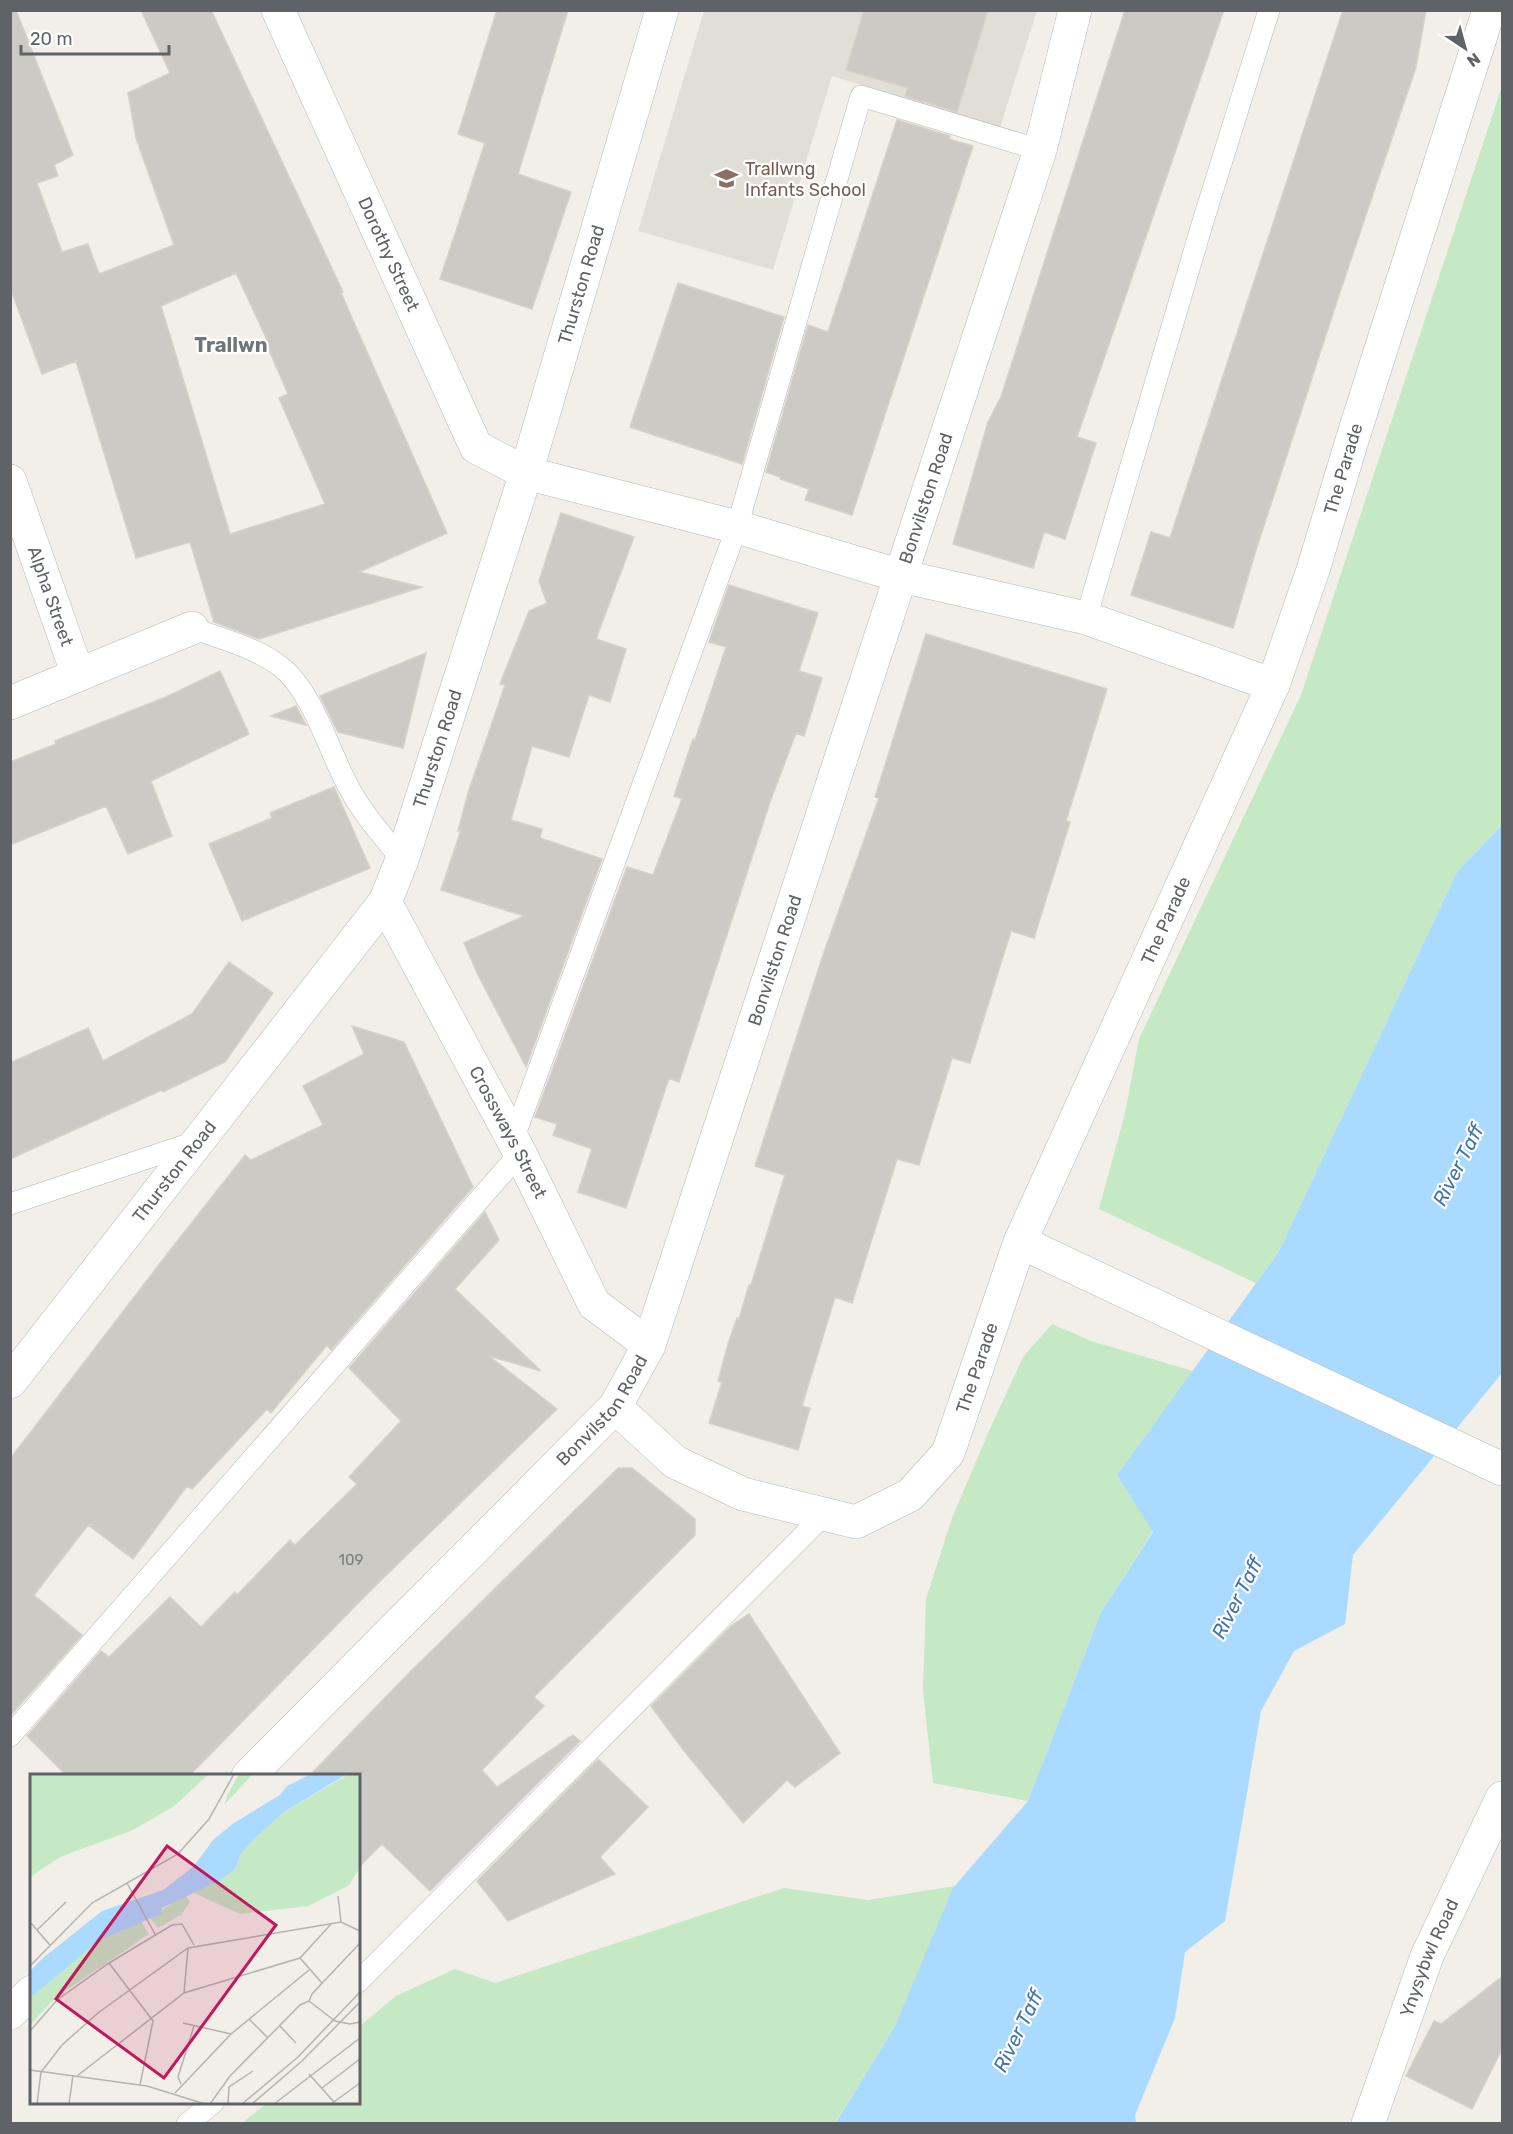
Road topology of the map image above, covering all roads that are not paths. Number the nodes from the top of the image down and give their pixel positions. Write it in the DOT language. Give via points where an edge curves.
graph roads {
  1 [pos="278,10"];
  2 [pos="662,10"];
  3 [pos="1075,10"];
  4 [pos="1269,10"];
  5 [pos="1489,10"];
  6 [pos="1040,150"];
  7 [pos="526,473"];
  8 [pos="10,482"];
  9 [pos="737,527"];
  10 [pos="901,576"];
  11 [pos="1086,618"];
  12 [pos="192,628"];
  13 [pos="78,675"];
  14 [pos="1274,685"];
  15 [pos="10,704"];
  16 [pos="402,860"];
  17 [pos="385,902"];
  18 [pos="198,1141"];
  19 [pos="517,1146"];
  20 [pos="10,1204"];
  21 [pos="1020,1242"];
  22 [pos="649,1344"];
  23 [pos="10,1382"];
  24 [pos="615,1407"];
  25 [pos="1503,1469"];
  26 [pos="825,1514"];
  27 [pos="10,1736"];
  28 [pos="250,1774"];
  29 [pos="1503,1798"];
  30 [pos="360,1980"];
  31 [pos="30,1994"];
  32 [pos="10,2013"];
  33 [pos="213,2104"];
  34 [pos="187,2124"];
  35 [pos="1368,2124"];
  1 -- 7 [label="street, Dorothy Street" via="476,447"];
  2 -- 7 [label="street, Thurston Road"];
  3 -- 6 [label="street, Bonvilston Road"];
  4 -- 11 [label="lane"];
  5 -- 14 [label="street, The Parade"];
  6 -- 9 [label="lane" via="861,96"];
  6 -- 10 [label="street, Bonvilston Road"];
  7 -- 9 [label="street, Dorothy Street"];
  7 -- 16 [label="street, Thurston Road"];
  8 -- 13 [label="street, Alpha Street"];
  9 -- 10 [label="street, Dorothy Street"];
  9 -- 19 [label="lane"];
  10 -- 11 [label="street, Dorothy Street"];
  10 -- 22 [label="street, Bonvilston Road"];
  11 -- 14 [label="street, Dorothy Street"];
  12 -- 13 [label="street"];
  12 -- 16 [label="lane" via="260,654 293,678 357,802"];
  13 -- 15 [label="street"];
  14 -- 21 [label="street, The Parade"];
  16 -- 17 [label="street, Thurston Road"];
  17 -- 18 [label="street, Thurston Road"];
  17 -- 19 [label="street, Crossways Street"];
  18 -- 20 [label="lane"];
  18 -- 23 [label="street, Thurston Road"];
  19 -- 22 [label="street, Crossways Street" via="594,1304"];
  19 -- 27 [label="lane"];
  21 -- 25 [label="street"];
  21 -- 26 [label="street, The Parade" via="948,1453 910,1495 856,1522"];
  22 -- 24 [label="street, Bonvilston Road"];
  24 -- 26 [label="street, The Parade" via="675,1462 742,1494"];
  24 -- 28 [label="street, Bonvilston Road"];
  26 -- 30 [label="lane"];
  29 -- 35 [label="street, Ynysybwl Road" via="1427,1956"];
  31 -- 32 [label="street"];
  33 -- 34 [label="lane"];
}
